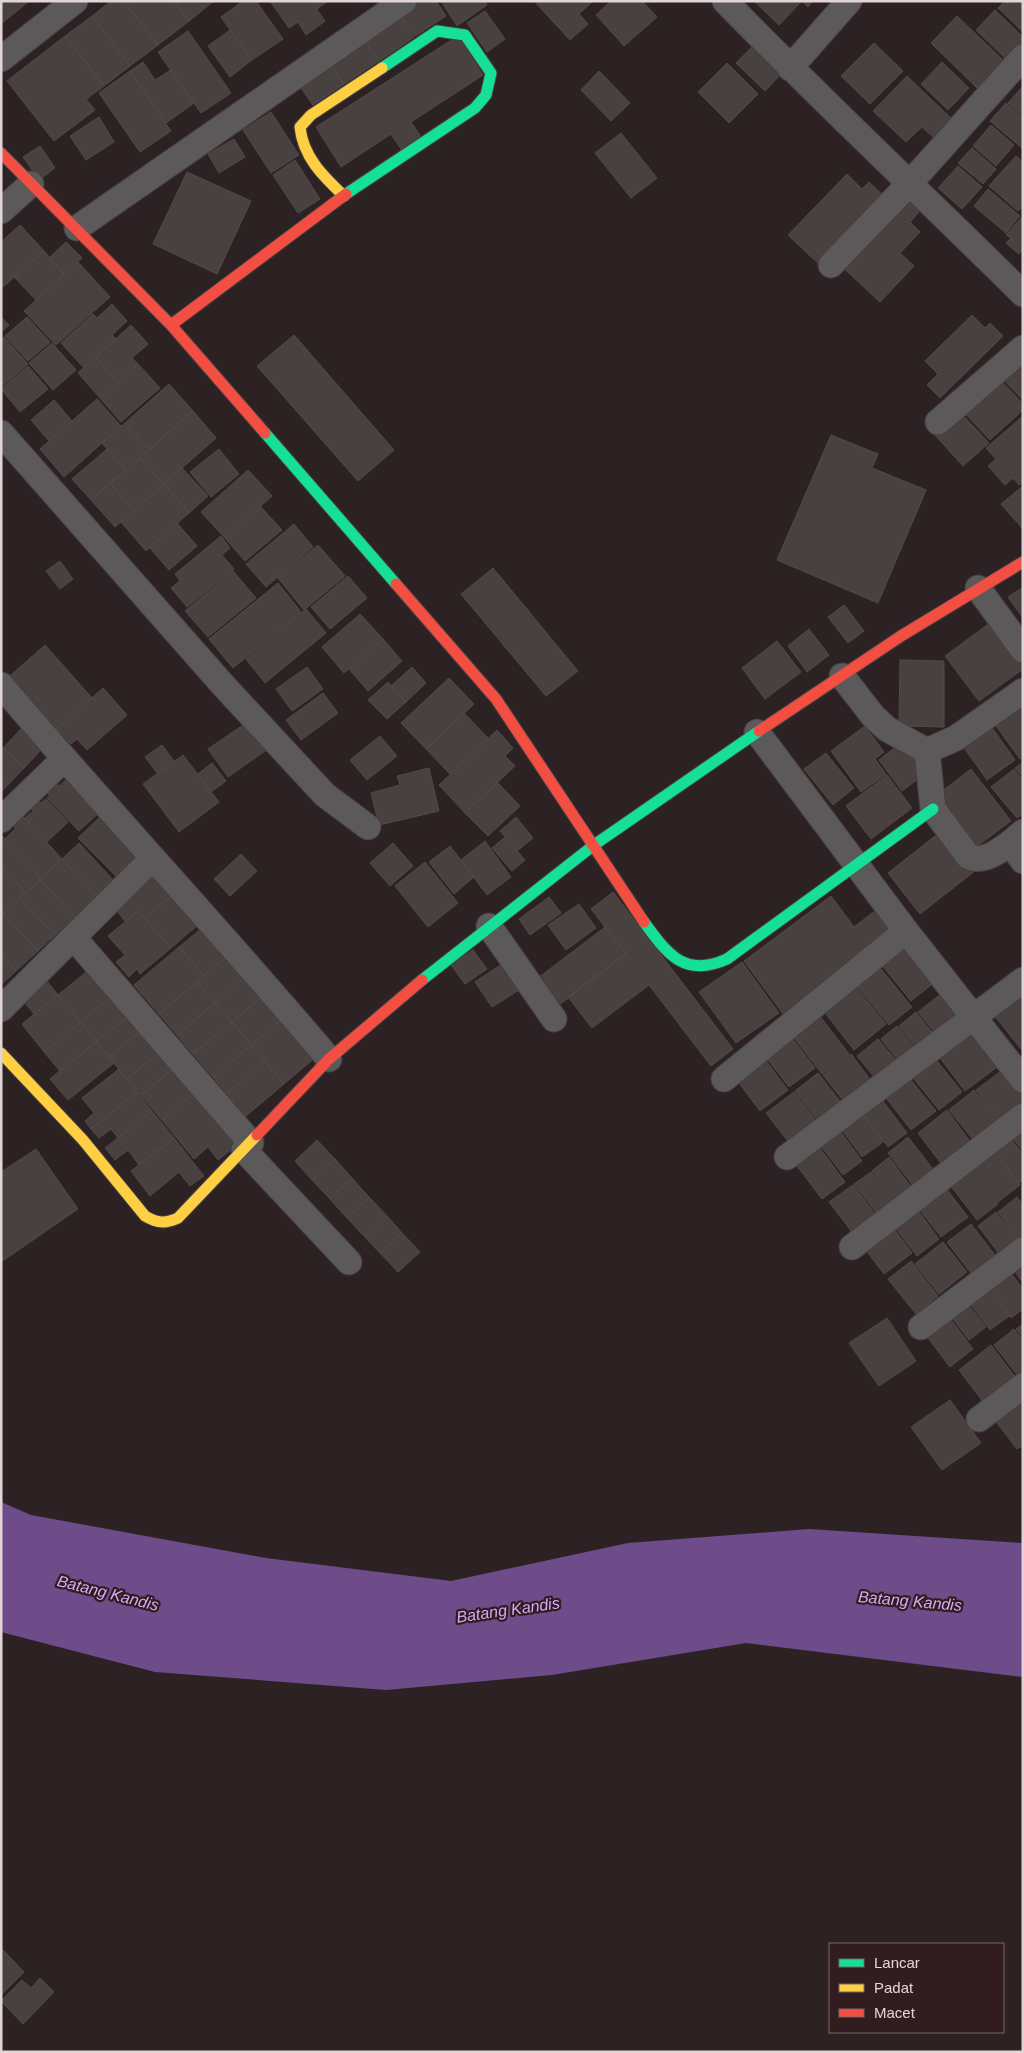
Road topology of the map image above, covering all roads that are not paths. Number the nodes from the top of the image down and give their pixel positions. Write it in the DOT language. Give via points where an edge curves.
graph roads {
  1 [pos="75,1"];
  2 [pos="404,1"];
  3 [pos="725,1"];
  4 [pos="848,1"];
  5 [pos="1,59"];
  6 [pos="1022,59"];
  7 [pos="790,68"];
  8 [pos="5,165"];
  9 [pos="910,183"];
  10 [pos="32,184"];
  11 [pos="344,196"];
  12 [pos="1,211"];
  13 [pos="77,228"];
  14 [pos="832,265"];
  15 [pos="1023,294"];
  16 [pos="171,325"];
  17 [pos="1023,348"];
  18 [pos="938,422"];
  19 [pos="1,433"];
  20 [pos="1023,562"];
  21 [pos="978,588"];
  22 [pos="1023,650"];
  23 [pos="842,676"];
  24 [pos="1,685"];
  25 [pos="1023,691"];
  26 [pos="757,732"];
  27 [pos="927,750"];
  28 [pos="64,759"];
  29 [pos="933,810"];
  30 [pos="1,820"];
  31 [pos="368,827"];
  32 [pos="1018,845"];
  33 [pos="594,846"];
  34 [pos="154,858"];
  35 [pos="856,864"];
  36 [pos="489,926"];
  37 [pos="906,931"];
  38 [pos="74,938"];
  39 [pos="1023,980"];
  40 [pos="1,1009"];
  41 [pos="973,1017"];
  42 [pos="554,1019"];
  43 [pos="1,1053"];
  44 [pos="329,1059"];
  45 [pos="724,1079"];
  46 [pos="1023,1080"];
  47 [pos="1023,1116"];
  48 [pos="248,1147"];
  49 [pos="787,1157"];
  50 [pos="852,1247"];
  51 [pos="1023,1250"];
  52 [pos="349,1262"];
  53 [pos="921,1327"];
  54 [pos="1023,1386"];
  55 [pos="980,1419"];
  1 -- 5 [label="street"];
  2 -- 13 [label="street"];
  3 -- 7 [label="street"];
  4 -- 7 [label="street"];
  6 -- 9 [label="street"];
  7 -- 9 [label="street"];
  8 -- 10 [label="street"];
  9 -- 14 [label="street"];
  9 -- 15 [label="street"];
  10 -- 12 [label="street"];
  10 -- 13 [label="street"];
  11 -- 11 [label="street" via="475,108 486,95 491,73 465,35 436,30 311,115 300,127 300,139 308,155"];
  11 -- 16 [label="street"];
  13 -- 16 [label="street"];
  16 -- 33 [label="street" via="496,699"];
  17 -- 18 [label="street"];
  19 -- 31 [label="street" via="223,686 325,795"];
  20 -- 21 [label="street"];
  21 -- 22 [label="street"];
  21 -- 23 [label="street"];
  23 -- 26 [label="street"];
  23 -- 27 [label="street" via="887,729"];
  24 -- 28 [label="street"];
  25 -- 27 [label="street" via="956,738"];
  26 -- 33 [label="street"];
  26 -- 35 [label="street"];
  27 -- 29 [label="street"];
  28 -- 30 [label="street"];
  28 -- 34 [label="street"];
  29 -- 32 [label="street" via="973,859"];
  29 -- 35 [label="street"];
  33 -- 35 [label="street" via="661,945 682,964 700,968 726,959"];
  33 -- 36 [label="street"];
  34 -- 38 [label="street"];
  34 -- 44 [label="street"];
  35 -- 37 [label="street"];
  36 -- 42 [label="street"];
  36 -- 44 [label="street"];
  37 -- 41 [label="street"];
  37 -- 45 [label="street"];
  38 -- 40 [label="street"];
  38 -- 48 [label="street"];
  39 -- 41 [label="street"];
  41 -- 46 [label="street"];
  41 -- 49 [label="street"];
  43 -- 48 [label="street" via="83,1140 145,1216 156,1223 166,1224 178,1218"];
  44 -- 48 [label="street"];
  47 -- 50 [label="street"];
  48 -- 52 [label="street"];
  51 -- 53 [label="street"];
  54 -- 55 [label="street"];
}
